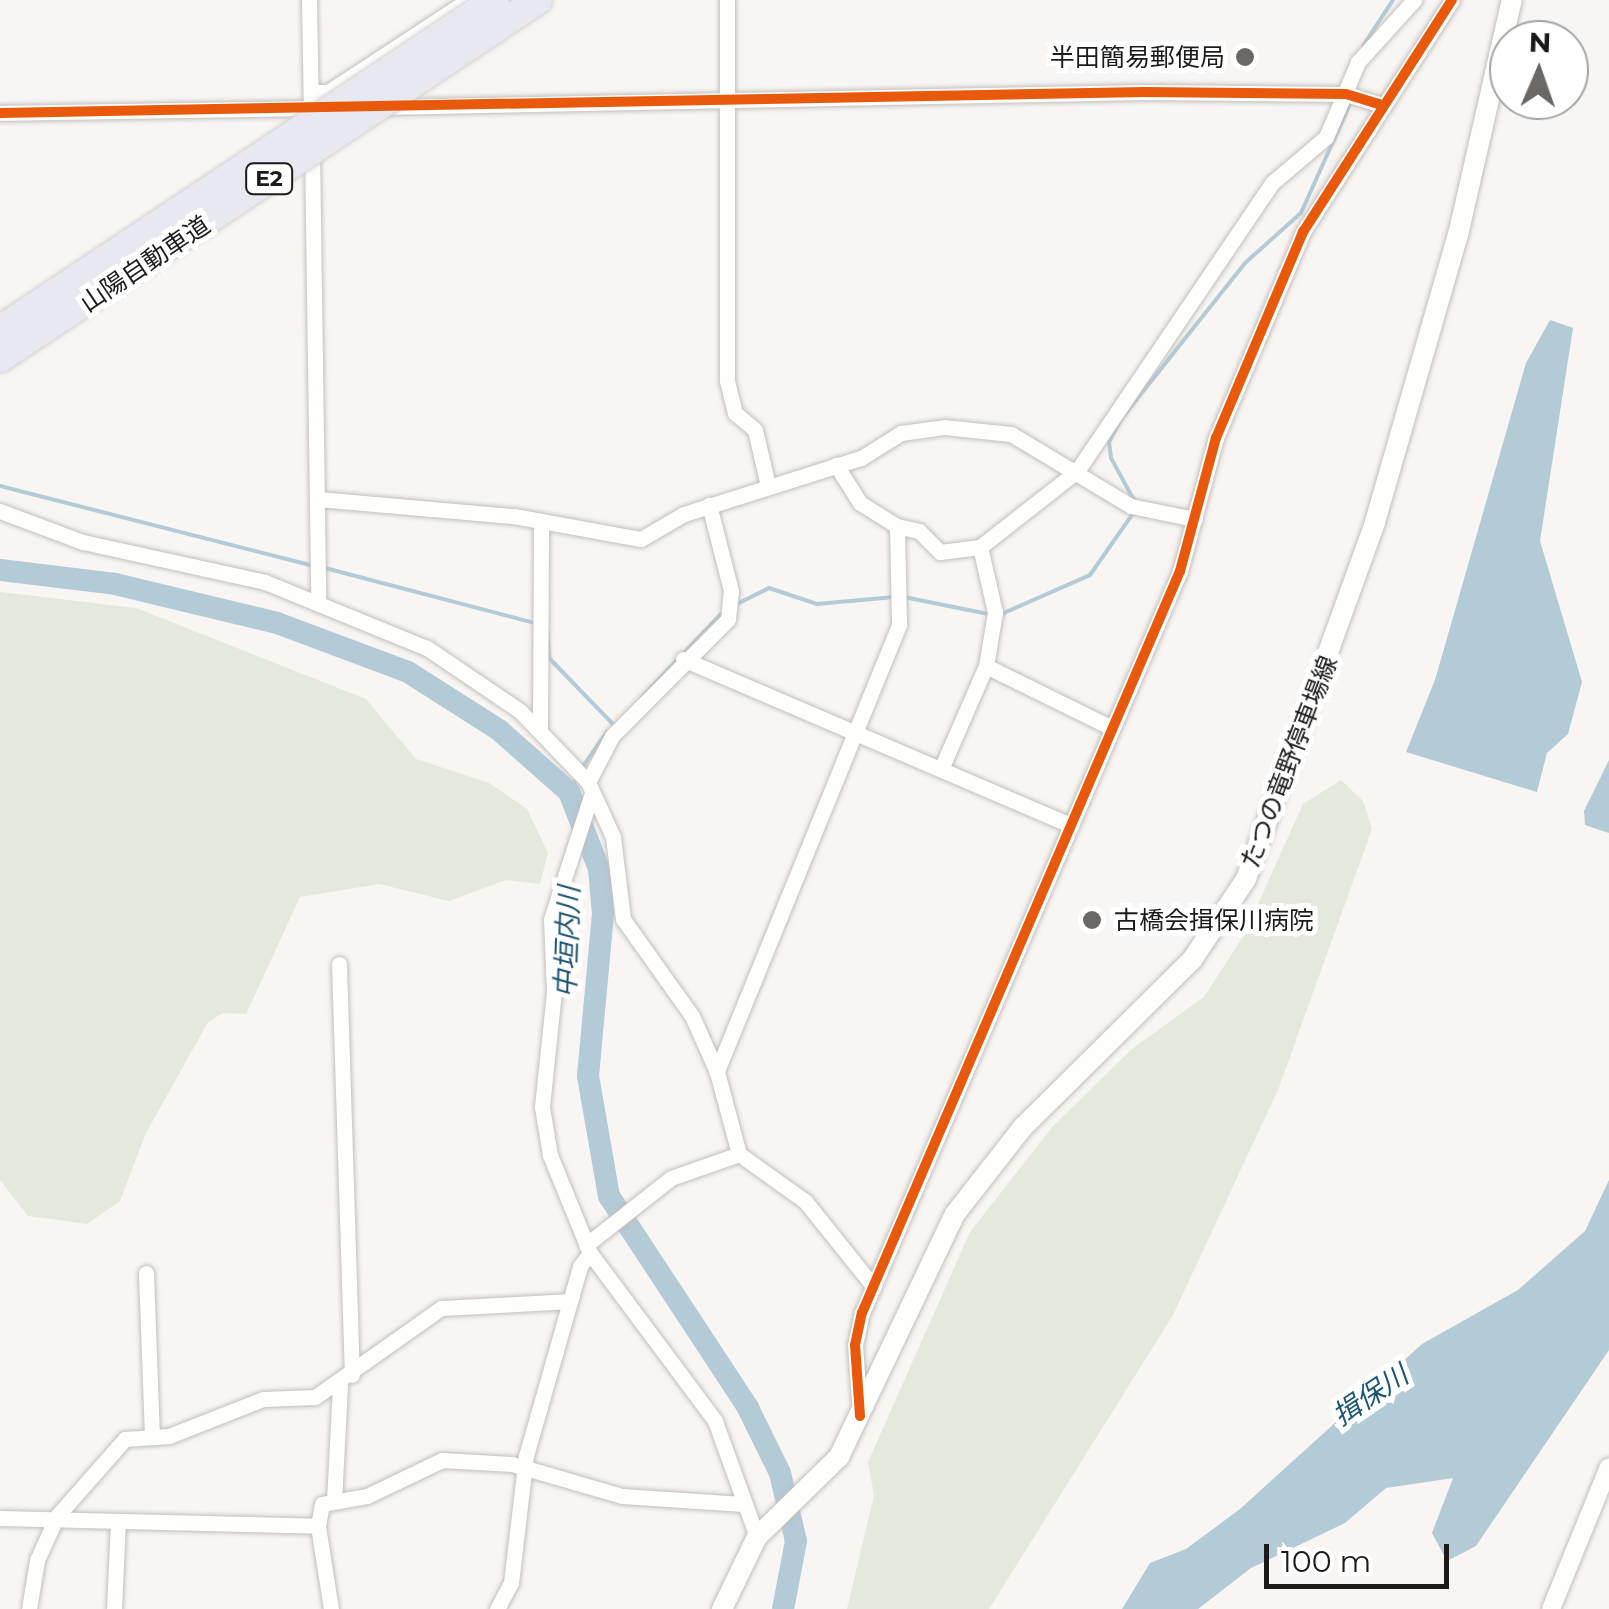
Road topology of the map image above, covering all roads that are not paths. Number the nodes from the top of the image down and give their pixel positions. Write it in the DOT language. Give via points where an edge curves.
graph roads {
  1 [pos="309,0"];
  2 [pos="468,0"];
  3 [pos="495,0"];
  4 [pos="538,0"];
  5 [pos="726,0"];
  6 [pos="1414,0"];
  7 [pos="1452,0"];
  8 [pos="1512,0"];
  9 [pos="341,84"];
  10 [pos="1346,94"];
  11 [pos="311,100"];
  12 [pos="727,100"];
  13 [pos="1382,105"];
  14 [pos="353,108"];
  15 [pos="0,113"];
  16 [pos="0,330"];
  17 [pos="0,358"];
  18 [pos="836,465"];
  19 [pos="1077,471"];
  20 [pos="768,486"];
  21 [pos="318,499"];
  22 [pos="708,505"];
  23 [pos="0,511"];
  24 [pos="1195,519"];
  25 [pos="541,521"];
  26 [pos="897,526"];
  27 [pos="980,547"];
  28 [pos="318,604"];
  29 [pos="683,659"];
  30 [pos="986,666"];
  31 [pos="1112,728"];
  32 [pos="540,729"];
  33 [pos="856,735"];
  34 [pos="940,770"];
  35 [pos="590,791"];
  36 [pos="1072,825"];
  37 [pos="338,964"];
  38 [pos="717,1072"];
  39 [pos="740,1154"];
  40 [pos="589,1246"];
  41 [pos="146,1272"];
  42 [pos="874,1287"];
  43 [pos="569,1301"];
  44 [pos="346,1380"];
  45 [pos="860,1416"];
  46 [pos="152,1436"];
  47 [pos="524,1466"];
  48 [pos="1609,1466"];
  49 [pos="334,1501"];
  50 [pos="744,1504"];
  51 [pos="56,1516"];
  52 [pos="0,1518"];
  53 [pos="118,1522"];
  54 [pos="318,1526"];
  55 [pos="761,1532"];
  56 [pos="29,1609"];
  57 [pos="114,1609"];
  58 [pos="331,1609"];
  59 [pos="498,1609"];
  60 [pos="722,1609"];
  61 [pos="1551,1609"];
  1 -- 11 [label="street"];
  2 -- 9 [label="street"];
  3 -- 16 [label="highway, 山陽自動車道 / E2, bridge"];
  4 -- 17 [label="highway, 山陽自動車道 / E2, bridge"];
  5 -- 12 [label="street"];
  6 -- 10 [label="street" via="1358,62"];
  7 -- 13 [label="street"];
  8 -- 45 [label="main road, たつの竜野停車場線" via="1458,235 1375,522 1246,879 1192,960 1022,1127 955,1214"];
  9 -- 11 [label="street"];
  9 -- 14 [label="street"];
  10 -- 12 [label="street"];
  10 -- 13 [label="street"];
  10 -- 19 [label="street" via="1326,137 1272,183"];
  11 -- 14 [label="street"];
  11 -- 15 [label="street"];
  11 -- 21 [label="street"];
  12 -- 14 [label="street"];
  12 -- 20 [label="street" via="727,381 735,413 755,430"];
  13 -- 24 [label="street" via="1304,232 1216,438"];
  18 -- 19 [label="street" via="901,433 944,427 1011,434"];
  18 -- 20 [label="street"];
  18 -- 26 [label="street" via="860,503"];
  19 -- 24 [label="street" via="1135,506"];
  19 -- 27 [label="street"];
  20 -- 22 [label="street"];
  21 -- 25 [label="street"];
  21 -- 28 [label="street"];
  22 -- 25 [label="street" via="641,539"];
  22 -- 29 [label="street" via="730,607"];
  23 -- 28 [label="street" via="82,542 232,572"];
  24 -- 31 [label="street"];
  25 -- 32 [label="street"];
  26 -- 27 [label="street" via="918,531 940,552"];
  26 -- 33 [label="street" via="902,597 893,646"];
  27 -- 30 [label="street" via="995,616"];
  28 -- 32 [label="street" via="450,661"];
  29 -- 33 [label="street"];
  29 -- 35 [label="street" via="612,736"];
  30 -- 31 [label="street"];
  30 -- 34 [label="street"];
  31 -- 36 [label="street"];
  32 -- 35 [label="street"];
  33 -- 34 [label="street"];
  33 -- 38 [label="street"];
  34 -- 36 [label="street"];
  35 -- 38 [label="street" via="612,838 624,919 692,1016"];
  35 -- 40 [label="street" via="552,919 554,992 542,1108 550,1155"];
  36 -- 42 [label="street"];
  37 -- 44 [label="street"];
  38 -- 39 [label="street"];
  39 -- 40 [label="street" via="701,1164 642,1197"];
  39 -- 42 [label="street" via="805,1201"];
  40 -- 43 [label="street"];
  40 -- 50 [label="street" via="699,1394"];
  41 -- 46 [label="street"];
  42 -- 45 [label="street" via="855,1345"];
  43 -- 44 [label="street" via="442,1308"];
  43 -- 47 [label="street"];
  44 -- 46 [label="street" via="315,1396 246,1403"];
  44 -- 49 [label="street"];
  45 -- 55 [label="main road, たつの竜野停車場線" via="814,1484"];
  46 -- 51 [label="street" via="114,1445"];
  47 -- 49 [label="street" via="442,1460 367,1496"];
  47 -- 50 [label="street" via="622,1496"];
  47 -- 59 [label="street" via="511,1582"];
  48 -- 61 [label="street"];
  49 -- 54 [label="street" via="322,1504"];
  50 -- 55 [label="street"];
  51 -- 52 [label="street"];
  51 -- 53 [label="street"];
  51 -- 56 [label="street" via="37,1560"];
  53 -- 54 [label="street"];
  53 -- 57 [label="street"];
  54 -- 58 [label="street"];
  55 -- 60 [label="main road, たつの竜野停車場線"];
}
